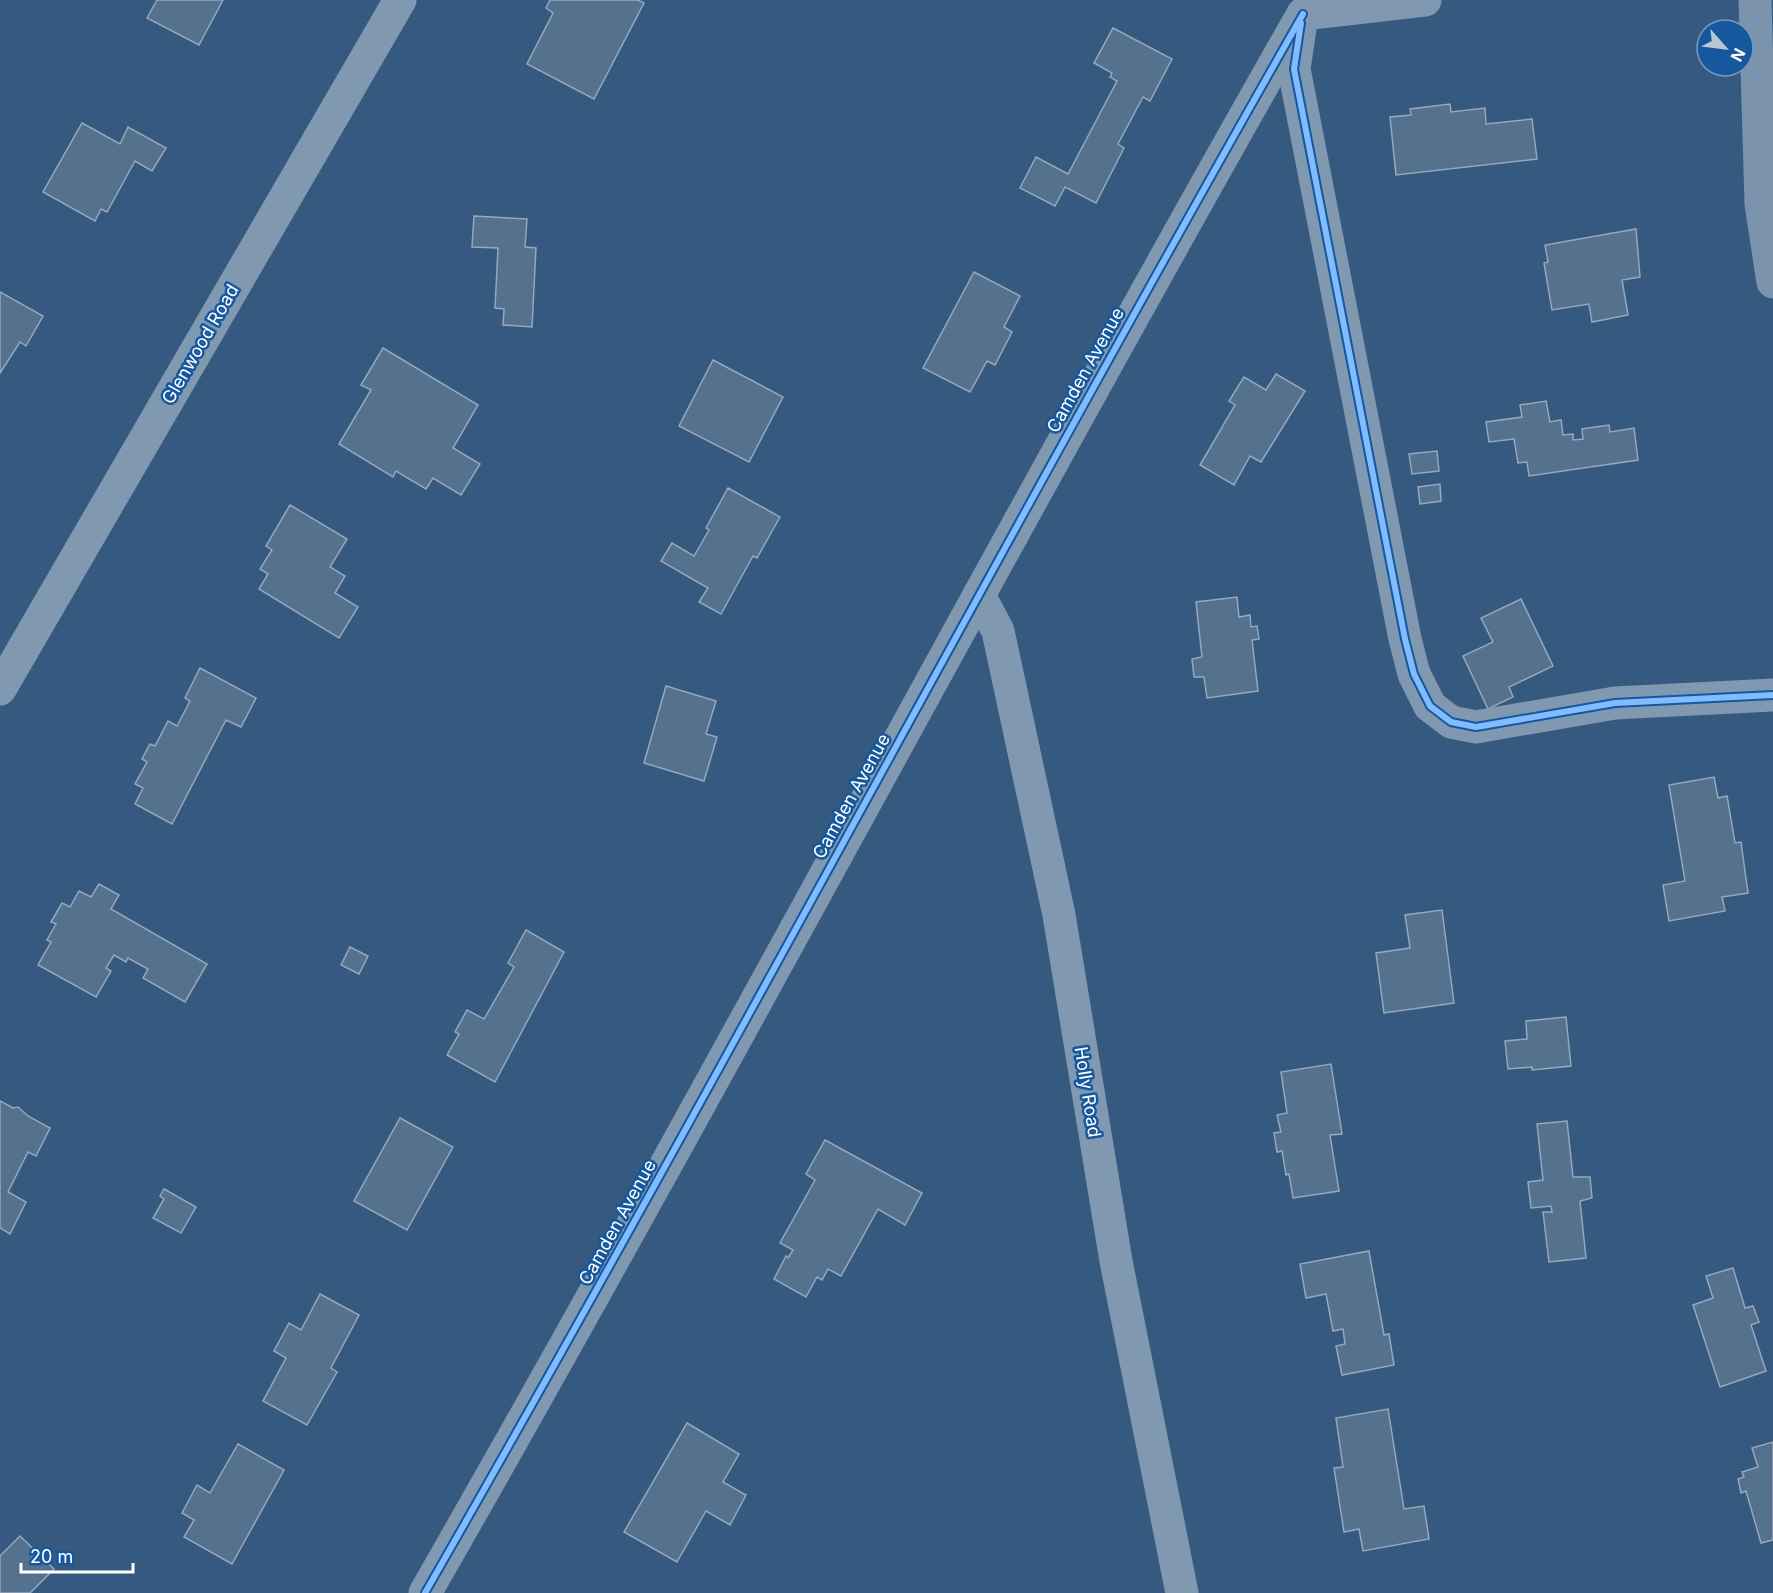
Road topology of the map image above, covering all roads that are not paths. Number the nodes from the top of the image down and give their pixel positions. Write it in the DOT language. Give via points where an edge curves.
graph roads {
  1 [pos="400,0"];
  2 [pos="1425,0"];
  3 [pos="1755,0"];
  4 [pos="1297,7"];
  5 [pos="1773,282"];
  6 [pos="979,595"];
  7 [pos="0,689"];
  8 [pos="1773,695"];
  9 [pos="425,1593"];
  10 [pos="1182,1593"];
  1 -- 7 [label="street, Glenwood Road"];
  2 -- 4 [label="street"];
  3 -- 5 [label="street" via="1761,204"];
  4 -- 6 [label="street, Camden Avenue"];
  4 -- 8 [label="street" via="1294,69 1405,639 1414,674 1431,706 1451,722 1476,727 1615,703"];
  6 -- 9 [label="street, Camden Avenue" via="555,1367"];
  6 -- 10 [label="street, Holly Road" via="998,631 1059,915 1116,1261"];
}
